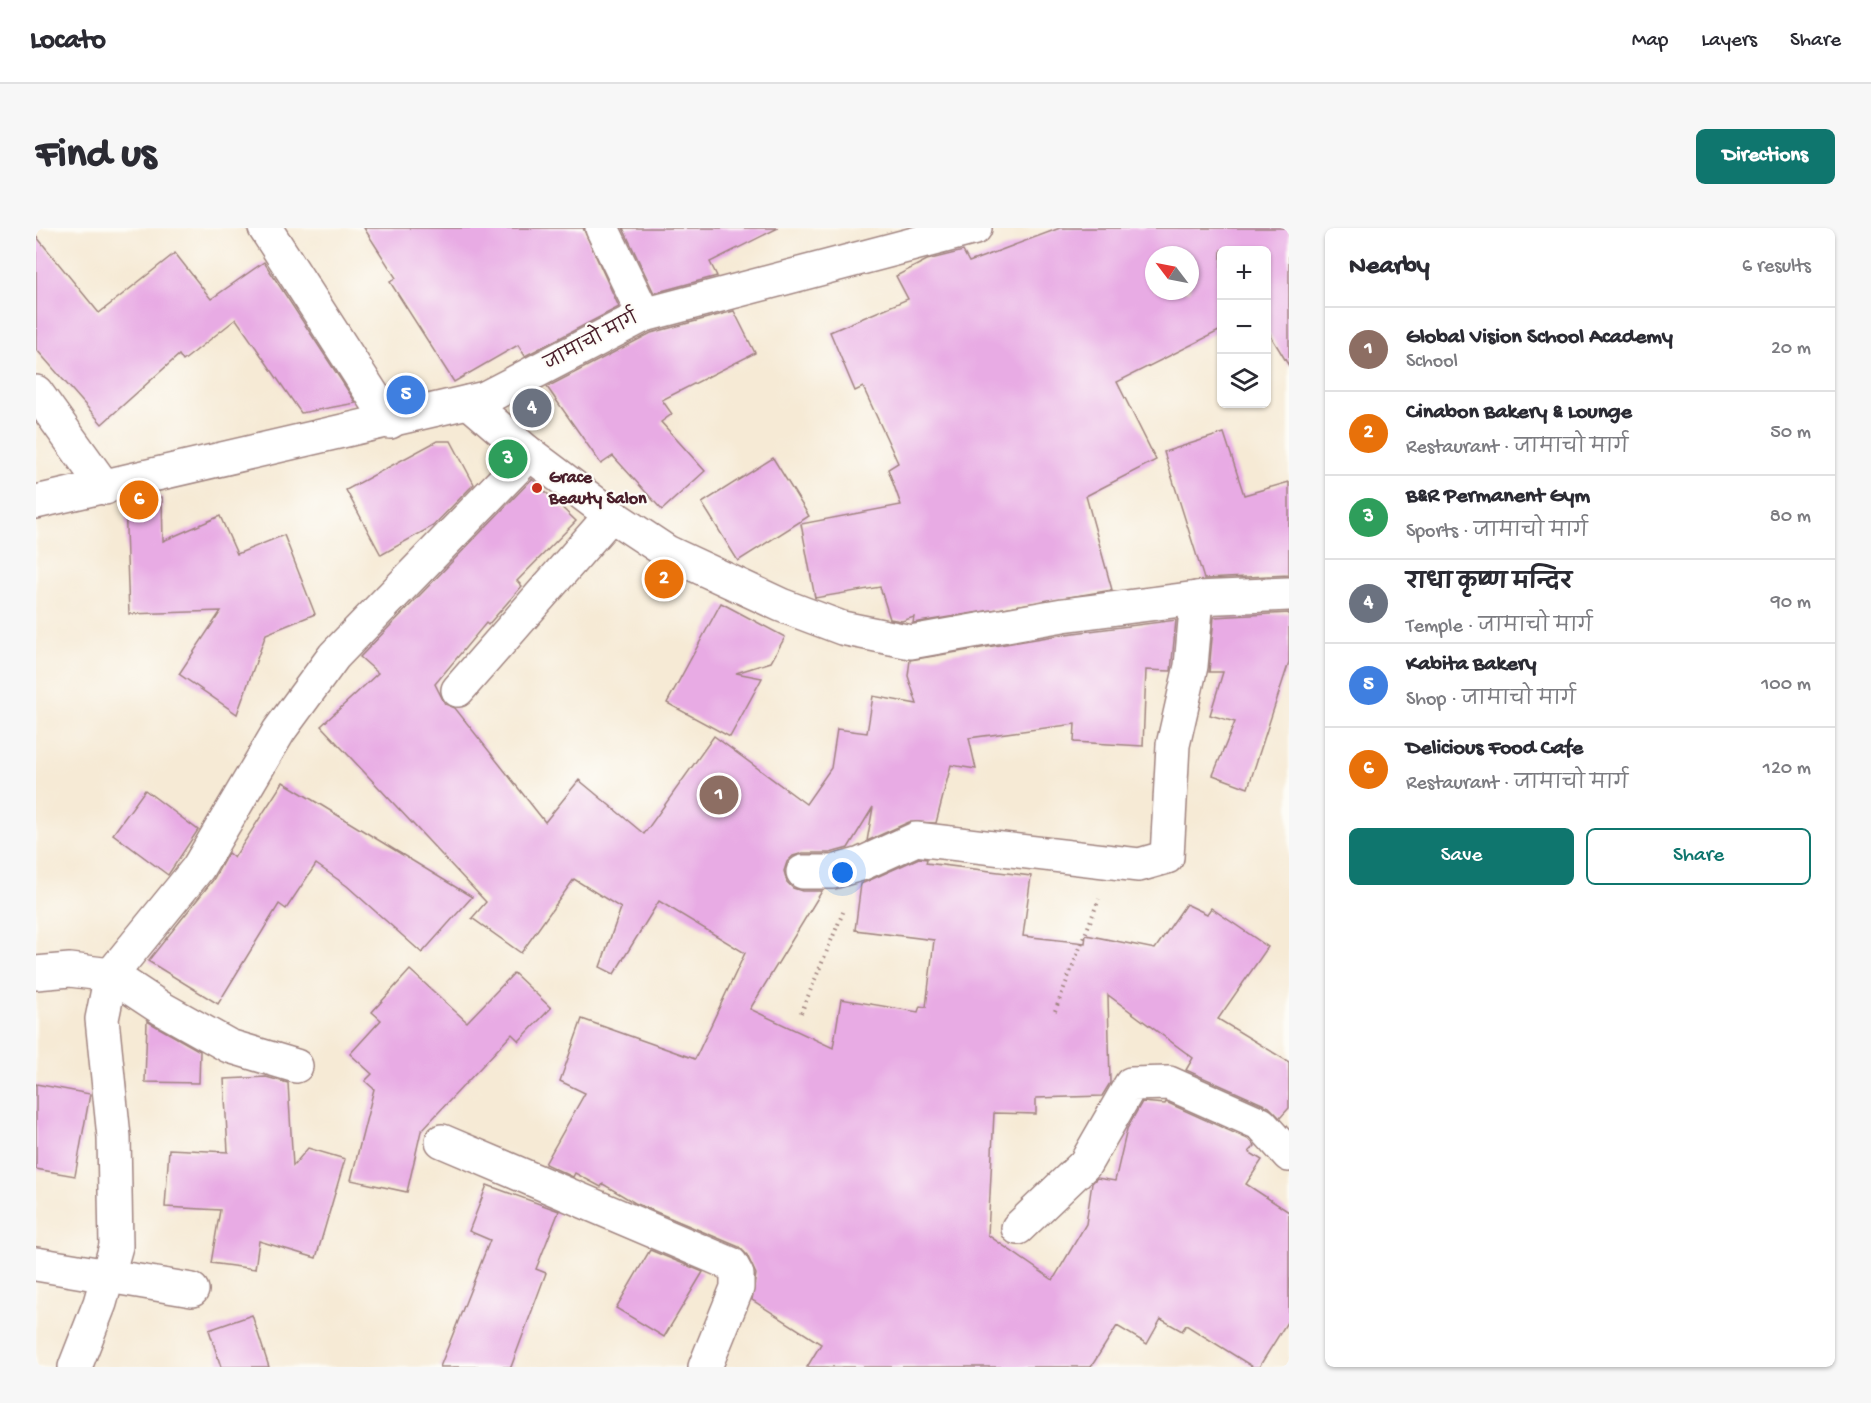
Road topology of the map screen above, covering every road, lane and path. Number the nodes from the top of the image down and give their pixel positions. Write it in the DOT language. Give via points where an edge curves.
graph roads {
  1 [pos="266,228"];
  2 [pos="602,228"];
  3 [pos="975,228"];
  4 [pos="644,315"];
  5 [pos="36,392"];
  6 [pos="469,402"];
  7 [pos="390,422"];
  8 [pos="526,451"];
  9 [pos="105,488"];
  10 [pos="36,502"];
  11 [pos="611,515"];
  12 [pos="1289,594"];
  13 [pos="1197,598"];
  14 [pos="458,690"];
  15 [pos="1105,861"];
  16 [pos="818,872"];
  17 [pos="36,973"];
  18 [pos="111,975"];
  19 [pos="1055,1011"];
  20 [pos="801,1013"];
  21 [pos="296,1066"];
  22 [pos="442,1141"];
  23 [pos="1289,1155"];
  24 [pos="1018,1228"];
  25 [pos="36,1264"];
  26 [pos="107,1278"];
  27 [pos="192,1290"];
  28 [pos="75,1367"];
  29 [pos="705,1367"];
  1 -- 7 [label="street"];
  2 -- 4 [label="street"];
  3 -- 4 [label="street, जामाचो मार्ग"];
  4 -- 6 [label="street, जामाचो मार्ग" via="486,398"];
  5 -- 9 [label="street"];
  6 -- 7 [label="street, जामाचो मार्ग"];
  6 -- 8 [label="street"];
  7 -- 9 [label="street, जामाचो मार्ग"];
  8 -- 11 [label="street"];
  8 -- 18 [label="street" via="519,465 334,656 279,731 198,868"];
  9 -- 10 [label="street, जामाचो मार्ग"];
  11 -- 13 [label="street" via="667,552 782,605 842,628 911,642 1063,615"];
  11 -- 14 [label="street"];
  12 -- 13 [label="street"];
  13 -- 15 [label="street" via="1191,666 1173,745 1167,857 1139,865"];
  15 -- 16 [label="street" via="916,839 881,857"];
  15 -- 19 [label="path" via="1111,870"];
  16 -- 20 [label="path" via="844,910"];
  17 -- 18 [label="street" via="70,970"];
  18 -- 21 [label="street" via="230,1046"];
  18 -- 26 [label="street" via="102,1019 114,1137 116,1246"];
  22 -- 29 [label="street" via="731,1264 737,1275 736,1288"];
  23 -- 24 [label="street" via="1261,1124 1251,1119 1169,1083 1131,1084 1085,1164"];
  25 -- 26 [label="street"];
  26 -- 27 [label="street"];
  26 -- 28 [label="street"];
}
